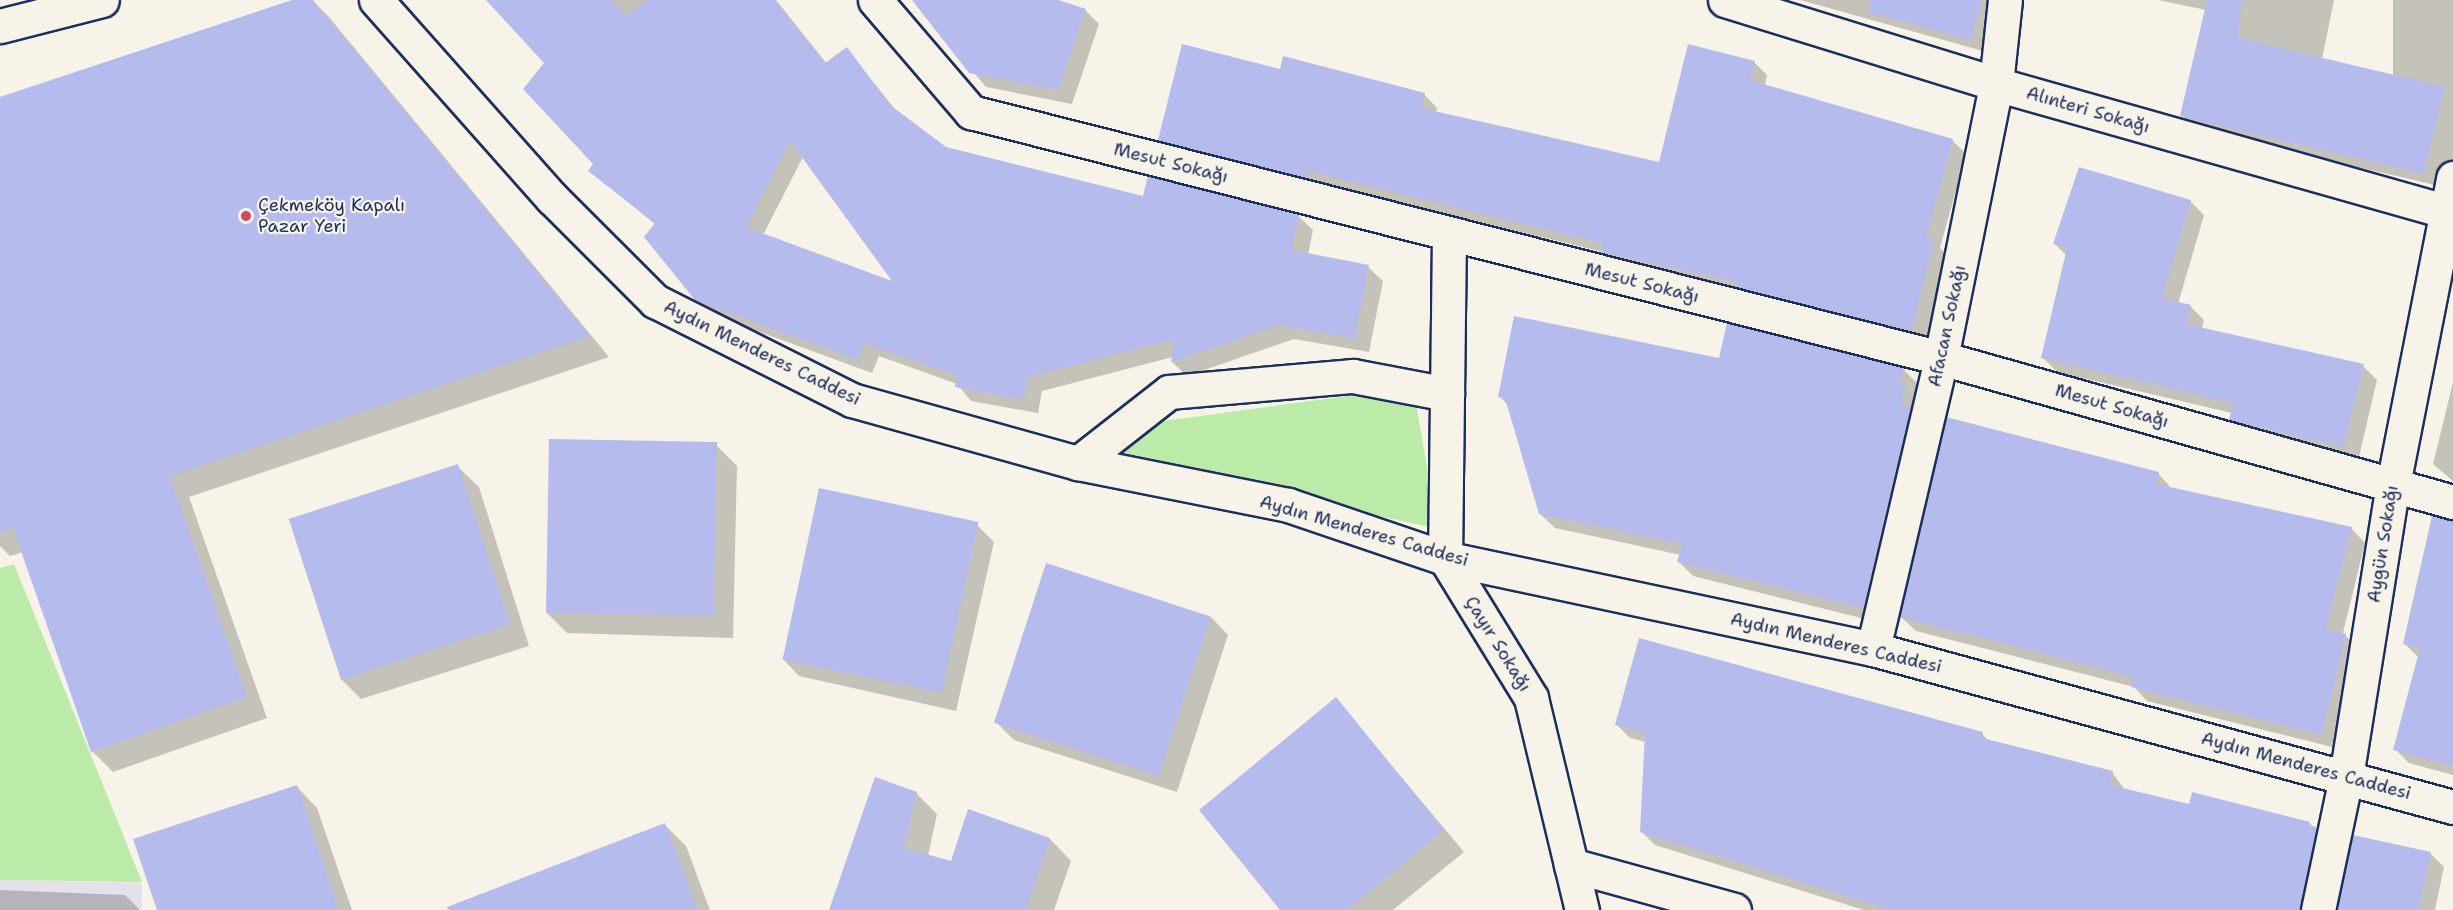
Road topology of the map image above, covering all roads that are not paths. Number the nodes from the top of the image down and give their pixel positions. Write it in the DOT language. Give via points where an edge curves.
graph roads {
  1 [pos="102,0"];
  2 [pos="376,0"];
  3 [pos="875,0"];
  4 [pos="1725,0"];
  5 [pos="2005,0"];
  6 [pos="0,26"];
  7 [pos="1996,84"];
  8 [pos="2453,178"];
  9 [pos="2450,212"];
  10 [pos="1449,234"];
  11 [pos="1941,358"];
  12 [pos="1447,394"];
  13 [pos="1078,463"];
  14 [pos="2393,485"];
  15 [pos="2453,502"];
  16 [pos="1445,558"];
  17 [pos="1873,649"];
  18 [pos="2346,777"];
  19 [pos="2453,807"];
  20 [pos="1571,865"];
  21 [pos="1582,910"];
  22 [pos="1734,910"];
  23 [pos="2318,910"];
  1 -- 6 [label="street"];
  2 -- 13 [label="street, Aydın Menderes Caddesi" via="552,198 655,301 852,400"];
  3 -- 10 [label="street, Mesut Sokağı" via="970,112"];
  4 -- 7 [label="street, Alınteri Sokağı"];
  5 -- 7 [label="street, Afacan Sokağı"];
  7 -- 9 [label="street, Alınteri Sokağı"];
  7 -- 11 [label="street, Afacan Sokağı"];
  8 -- 9 [label="street, Aygün Sokağı"];
  9 -- 14 [label="street, Aygün Sokağı"];
  10 -- 11 [label="street, Mesut Sokağı"];
  10 -- 12 [label="street"];
  11 -- 14 [label="street, Mesut Sokağı"];
  11 -- 17 [label="street, Afacan Sokağı"];
  12 -- 13 [label="street" via="1353,376 1169,392"];
  12 -- 16 [label="street"];
  13 -- 16 [label="street, Aydın Menderes Caddesi" via="1288,505"];
  14 -- 15 [label="street, Mesut Sokağı"];
  14 -- 18 [label="street, Aygün Sokağı"];
  16 -- 17 [label="street, Aydın Menderes Caddesi"];
  16 -- 20 [label="street, Çayır Sokağı" via="1531,698"];
  17 -- 18 [label="street, Aydın Menderes Caddesi"];
  18 -- 19 [label="street, Aydın Menderes Caddesi"];
  18 -- 23 [label="street, Aygün Sokağı"];
  20 -- 21 [label="street, Çayır Sokağı"];
  20 -- 22 [label="street"];
}
